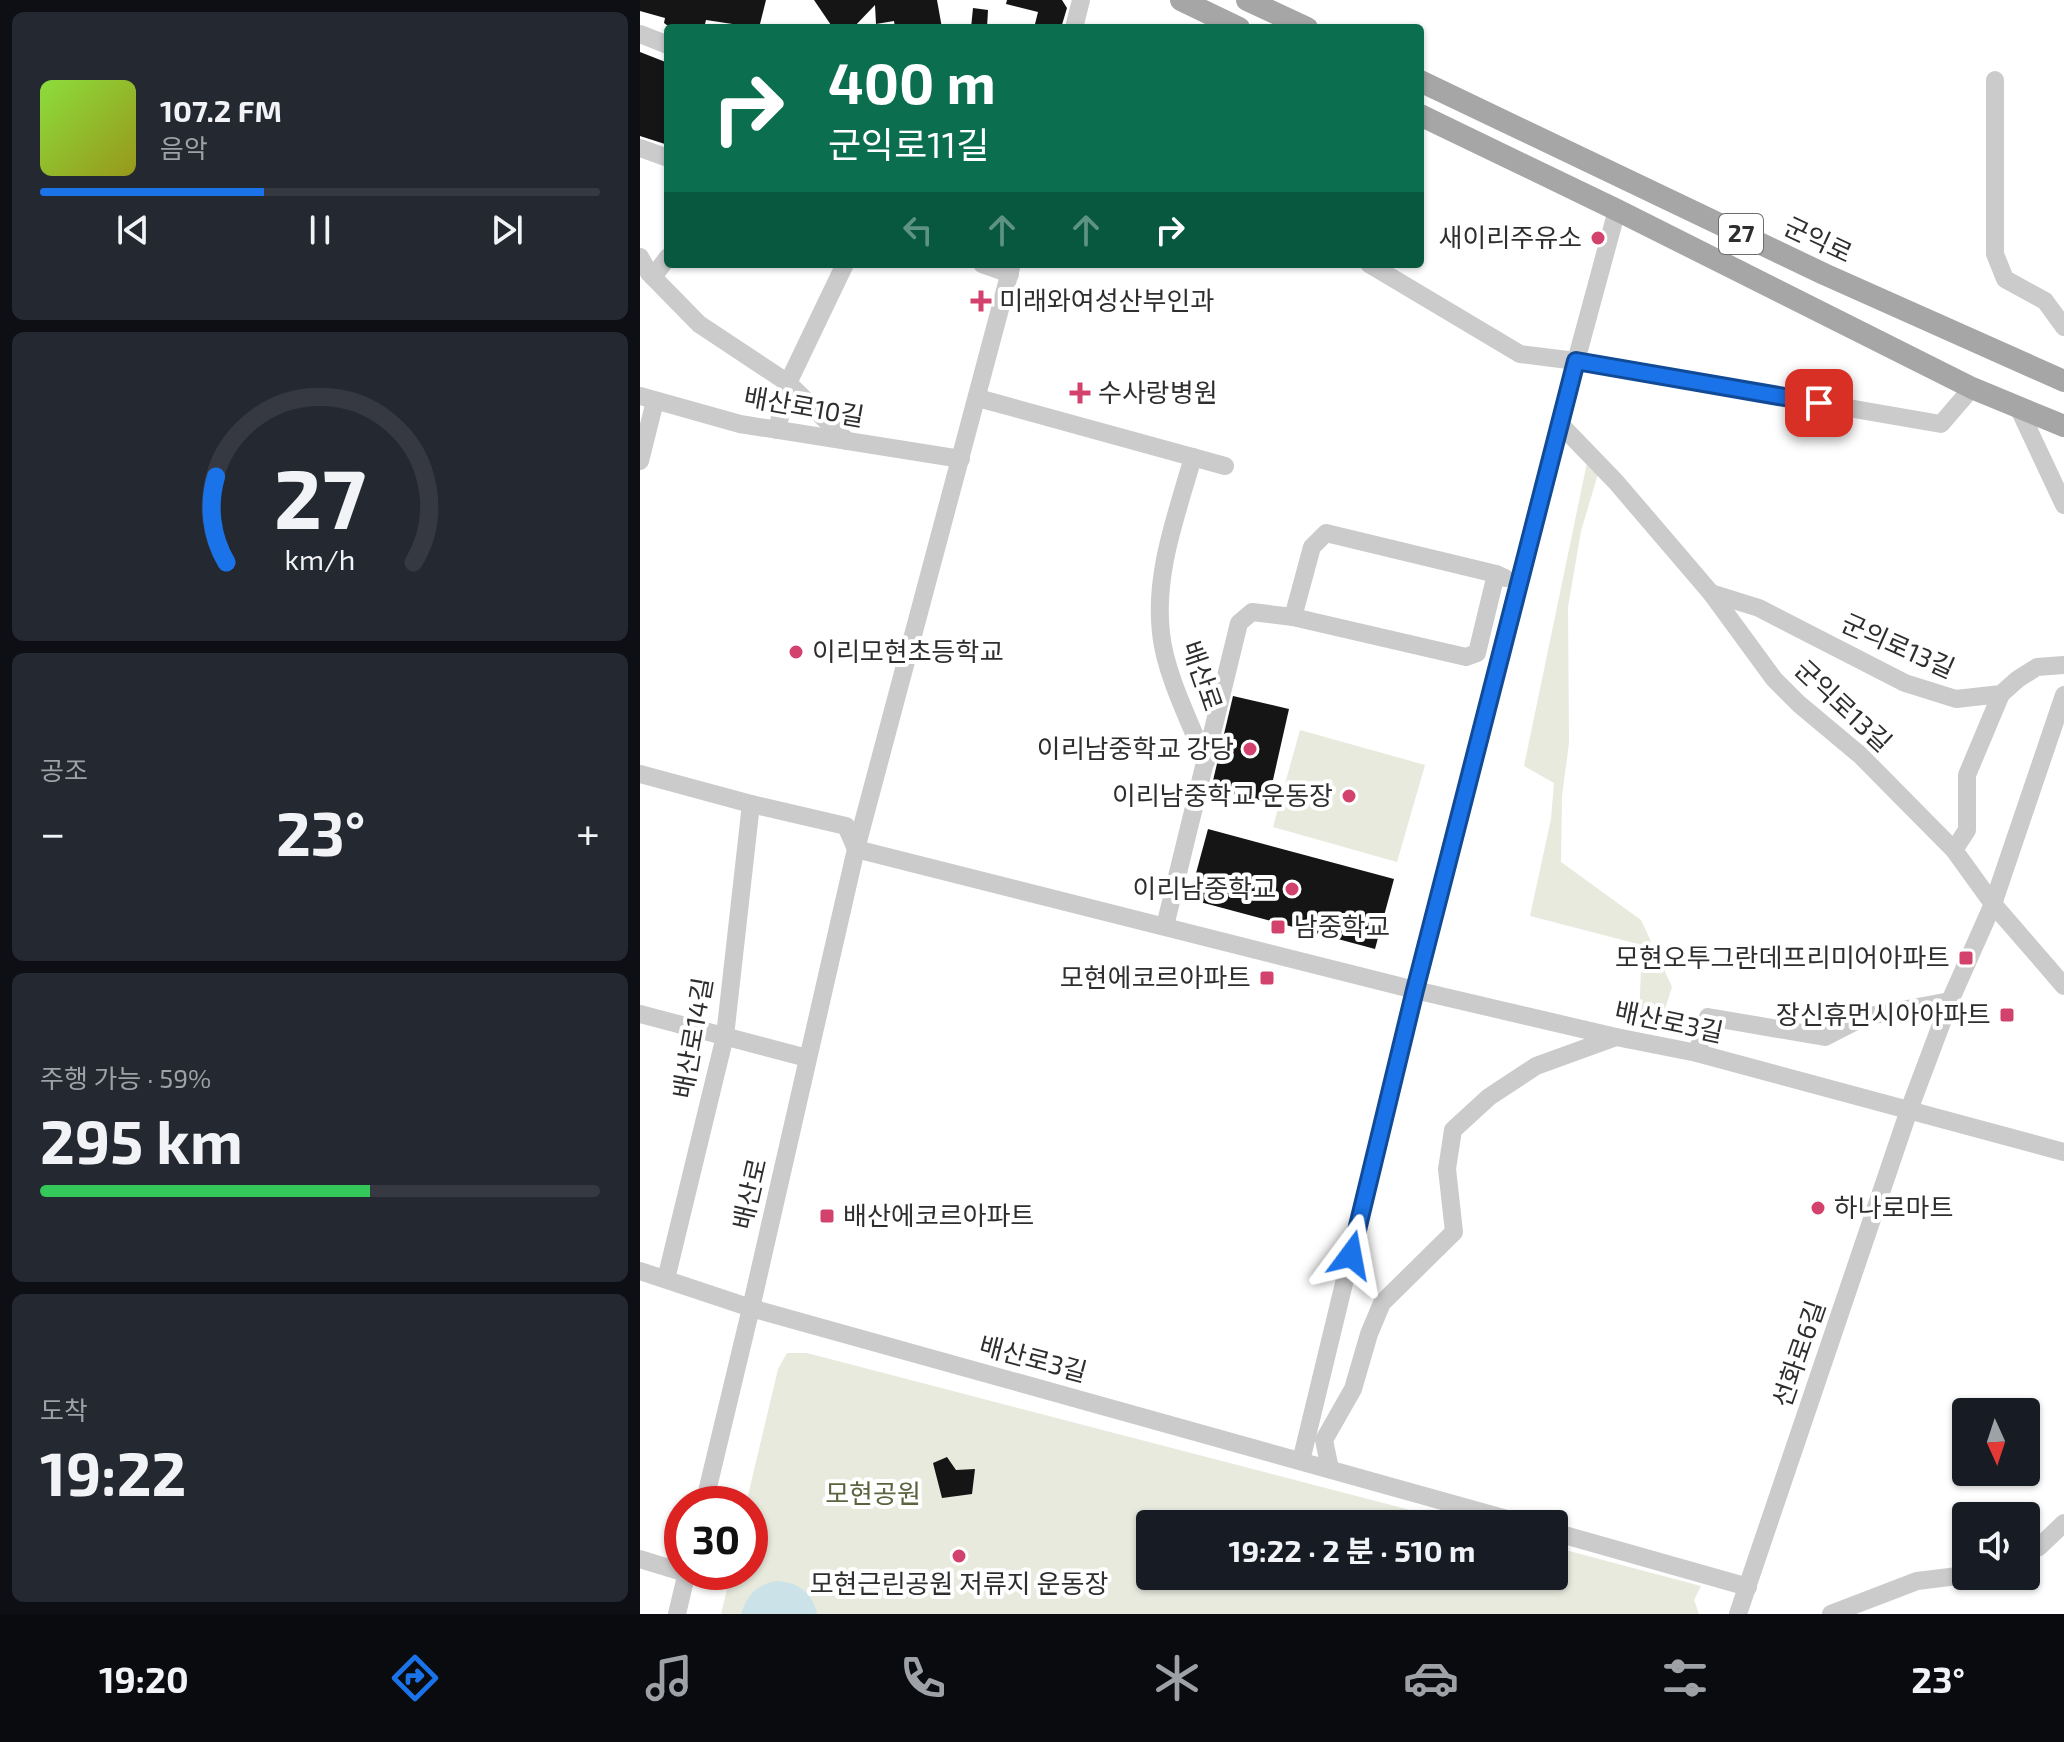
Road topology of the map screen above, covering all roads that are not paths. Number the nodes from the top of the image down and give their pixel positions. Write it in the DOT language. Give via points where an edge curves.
graph roads {
  1 [pos="1081,0"];
  2 [pos="1181,0"];
  3 [pos="1247,0"];
  4 [pos="1075,24"];
  5 [pos="1231,24"];
  6 [pos="1298,24"];
  7 [pos="640,34"];
  8 [pos="664,43"];
  9 [pos="1995,80"];
  10 [pos="1424,83"];
  11 [pos="1424,117"];
  12 [pos="640,150"];
  13 [pos="664,157"];
  14 [pos="1617,210"];
  15 [pos="640,257"];
  16 [pos="664,262"];
  17 [pos="843,268"];
  18 [pos="1376,268"];
  19 [pos="1011,269"];
  20 [pos="653,277"];
  21 [pos="2064,327"];
  22 [pos="1576,361"];
  23 [pos="2063,380"];
  24 [pos="788,383"];
  25 [pos="1972,388"];
  26 [pos="648,398"];
  27 [pos="978,398"];
  28 [pos="2018,407"];
  29 [pos="1560,424"];
  30 [pos="2064,426"];
  31 [pos="777,430"];
  32 [pos="847,441"];
  33 [pos="1193,457"];
  34 [pos="961,459"];
  35 [pos="640,461"];
  36 [pos="1225,466"];
  37 [pos="2064,505"];
  38 [pos="1496,574"];
  39 [pos="1519,586"];
  40 [pos="1711,593"];
  41 [pos="1293,617"];
  42 [pos="2064,665"];
  43 [pos="2001,694"];
  44 [pos="2064,695"];
  45 [pos="1206,762"];
  46 [pos="640,774"];
  47 [pos="751,804"];
  48 [pos="856,849"];
  49 [pos="1954,850"];
  50 [pos="1993,904"];
  51 [pos="1165,926"];
  52 [pos="2064,986"];
  53 [pos="1415,990"];
  54 [pos="1950,1001"];
  55 [pos="640,1014"];
  56 [pos="725,1036"];
  57 [pos="1616,1037"];
  58 [pos="1697,1053"];
  59 [pos="807,1058"];
  60 [pos="1909,1110"];
  61 [pos="2064,1152"];
  62 [pos="640,1271"];
  63 [pos="666,1279"];
  64 [pos="751,1308"];
  65 [pos="1301,1461"];
  66 [pos="1330,1469"];
  67 [pos="708,1486"];
  68 [pos="1475,1510"];
  69 [pos="2064,1523"];
  70 [pos="1568,1536"];
  71 [pos="2040,1546"];
  72 [pos="640,1559"];
  73 [pos="664,1566"];
  74 [pos="1952,1577"];
  75 [pos="1748,1587"];
  76 [pos="682,1590"];
  77 [pos="677,1614"];
  78 [pos="1738,1614"];
  79 [pos="1831,1614"];
  1 -- 4 [label="street"];
  2 -- 5 [label="main road"];
  3 -- 6 [label="main road"];
  7 -- 8 [label="street"];
  9 -- 21 [label="street" via="1995,254 2005,279 2045,301"];
  10 -- 23 [label="main road, 군익로 / 27" via="1824,274"];
  11 -- 14 [label="main road, 27"];
  12 -- 13 [label="street"];
  14 -- 22 [label="street"];
  14 -- 25 [label="main road, 27"];
  15 -- 20 [label="street"];
  16 -- 20 [label="street"];
  17 -- 24 [label="street"];
  18 -- 22 [label="street" via="1520,354"];
  19 -- 27 [label="street, 배산로"];
  20 -- 24 [label="street" via="699,324"];
  22 -- 25 [label="street" via="1941,424"];
  22 -- 29 [label="street"];
  24 -- 31 [label="street"];
  24 -- 32 [label="street"];
  25 -- 28 [label="main road, 27"];
  26 -- 31 [label="street, 배산로10길"];
  26 -- 35 [label="street"];
  27 -- 33 [label="street"];
  27 -- 34 [label="street, 배산로"];
  28 -- 30 [label="main road, 27"];
  28 -- 37 [label="street"];
  29 -- 39 [label="street"];
  29 -- 40 [label="street, 군익로13길"];
  31 -- 32 [label="street, 배산로10길"];
  32 -- 34 [label="street, 배산로10길"];
  33 -- 36 [label="street"];
  33 -- 45 [label="street, 배산로" via="1163,571 1159,609 1170,670"];
  34 -- 48 [label="street, 배산로"];
  38 -- 39 [label="street"];
  38 -- 41 [label="street" via="1326,533 1312,547"];
  38 -- 41 [label="street" via="1477,653 1466,657"];
  39 -- 53 [label="street"];
  40 -- 43 [label="street, 군의로13길" via="1759,608 1905,683 1956,699"];
  40 -- 49 [label="street, 군익로13길" via="1774,679 1860,755"];
  41 -- 45 [label="street" via="1252,612 1239,623"];
  42 -- 43 [label="street" via="2037,667"];
  43 -- 49 [label="street" via="1967,775 1967,830"];
  44 -- 50 [label="street, 선화로6길"];
  45 -- 51 [label="street"];
  46 -- 47 [label="street"];
  47 -- 48 [label="street" via="846,826"];
  47 -- 56 [label="street, 배산로14길"];
  48 -- 51 [label="street"];
  48 -- 59 [label="street, 배산로"];
  49 -- 50 [label="street, 군익로13길"];
  50 -- 52 [label="street, 군익로13길"];
  50 -- 54 [label="street, 선화로6길"];
  51 -- 53 [label="street, 배산로3길"];
  53 -- 57 [label="street, 배산로3길"];
  53 -- 65 [label="street"];
  54 -- 58 [label="street" via="1864,1017 1825,1037 1708,1017"];
  54 -- 60 [label="street, 선화로6길"];
  55 -- 56 [label="street"];
  56 -- 59 [label="street"];
  56 -- 63 [label="street, 배산로14길"];
  57 -- 58 [label="street, 배산로3길"];
  57 -- 66 [label="street" via="1536,1066 1489,1097 1453,1130 1447,1169 1454,1232 1382,1303 1353,1389 1324,1440"];
  58 -- 60 [label="street, 배산로3길"];
  59 -- 64 [label="street, 배산로"];
  60 -- 61 [label="street"];
  60 -- 75 [label="street, 선화로6길"];
  62 -- 63 [label="street, 배산로3길"];
  63 -- 64 [label="street, 배산로3길"];
  64 -- 65 [label="street, 배산로3길"];
  64 -- 67 [label="street, 배산로"];
  65 -- 66 [label="street, 배산로3길"];
  66 -- 68 [label="street, 배산로3길"];
  69 -- 71 [label="street"];
  70 -- 75 [label="street"];
  72 -- 73 [label="street"];
  74 -- 79 [label="street" via="1917,1581"];
  75 -- 78 [label="street, 선화로6길"];
  76 -- 77 [label="street"];
}
